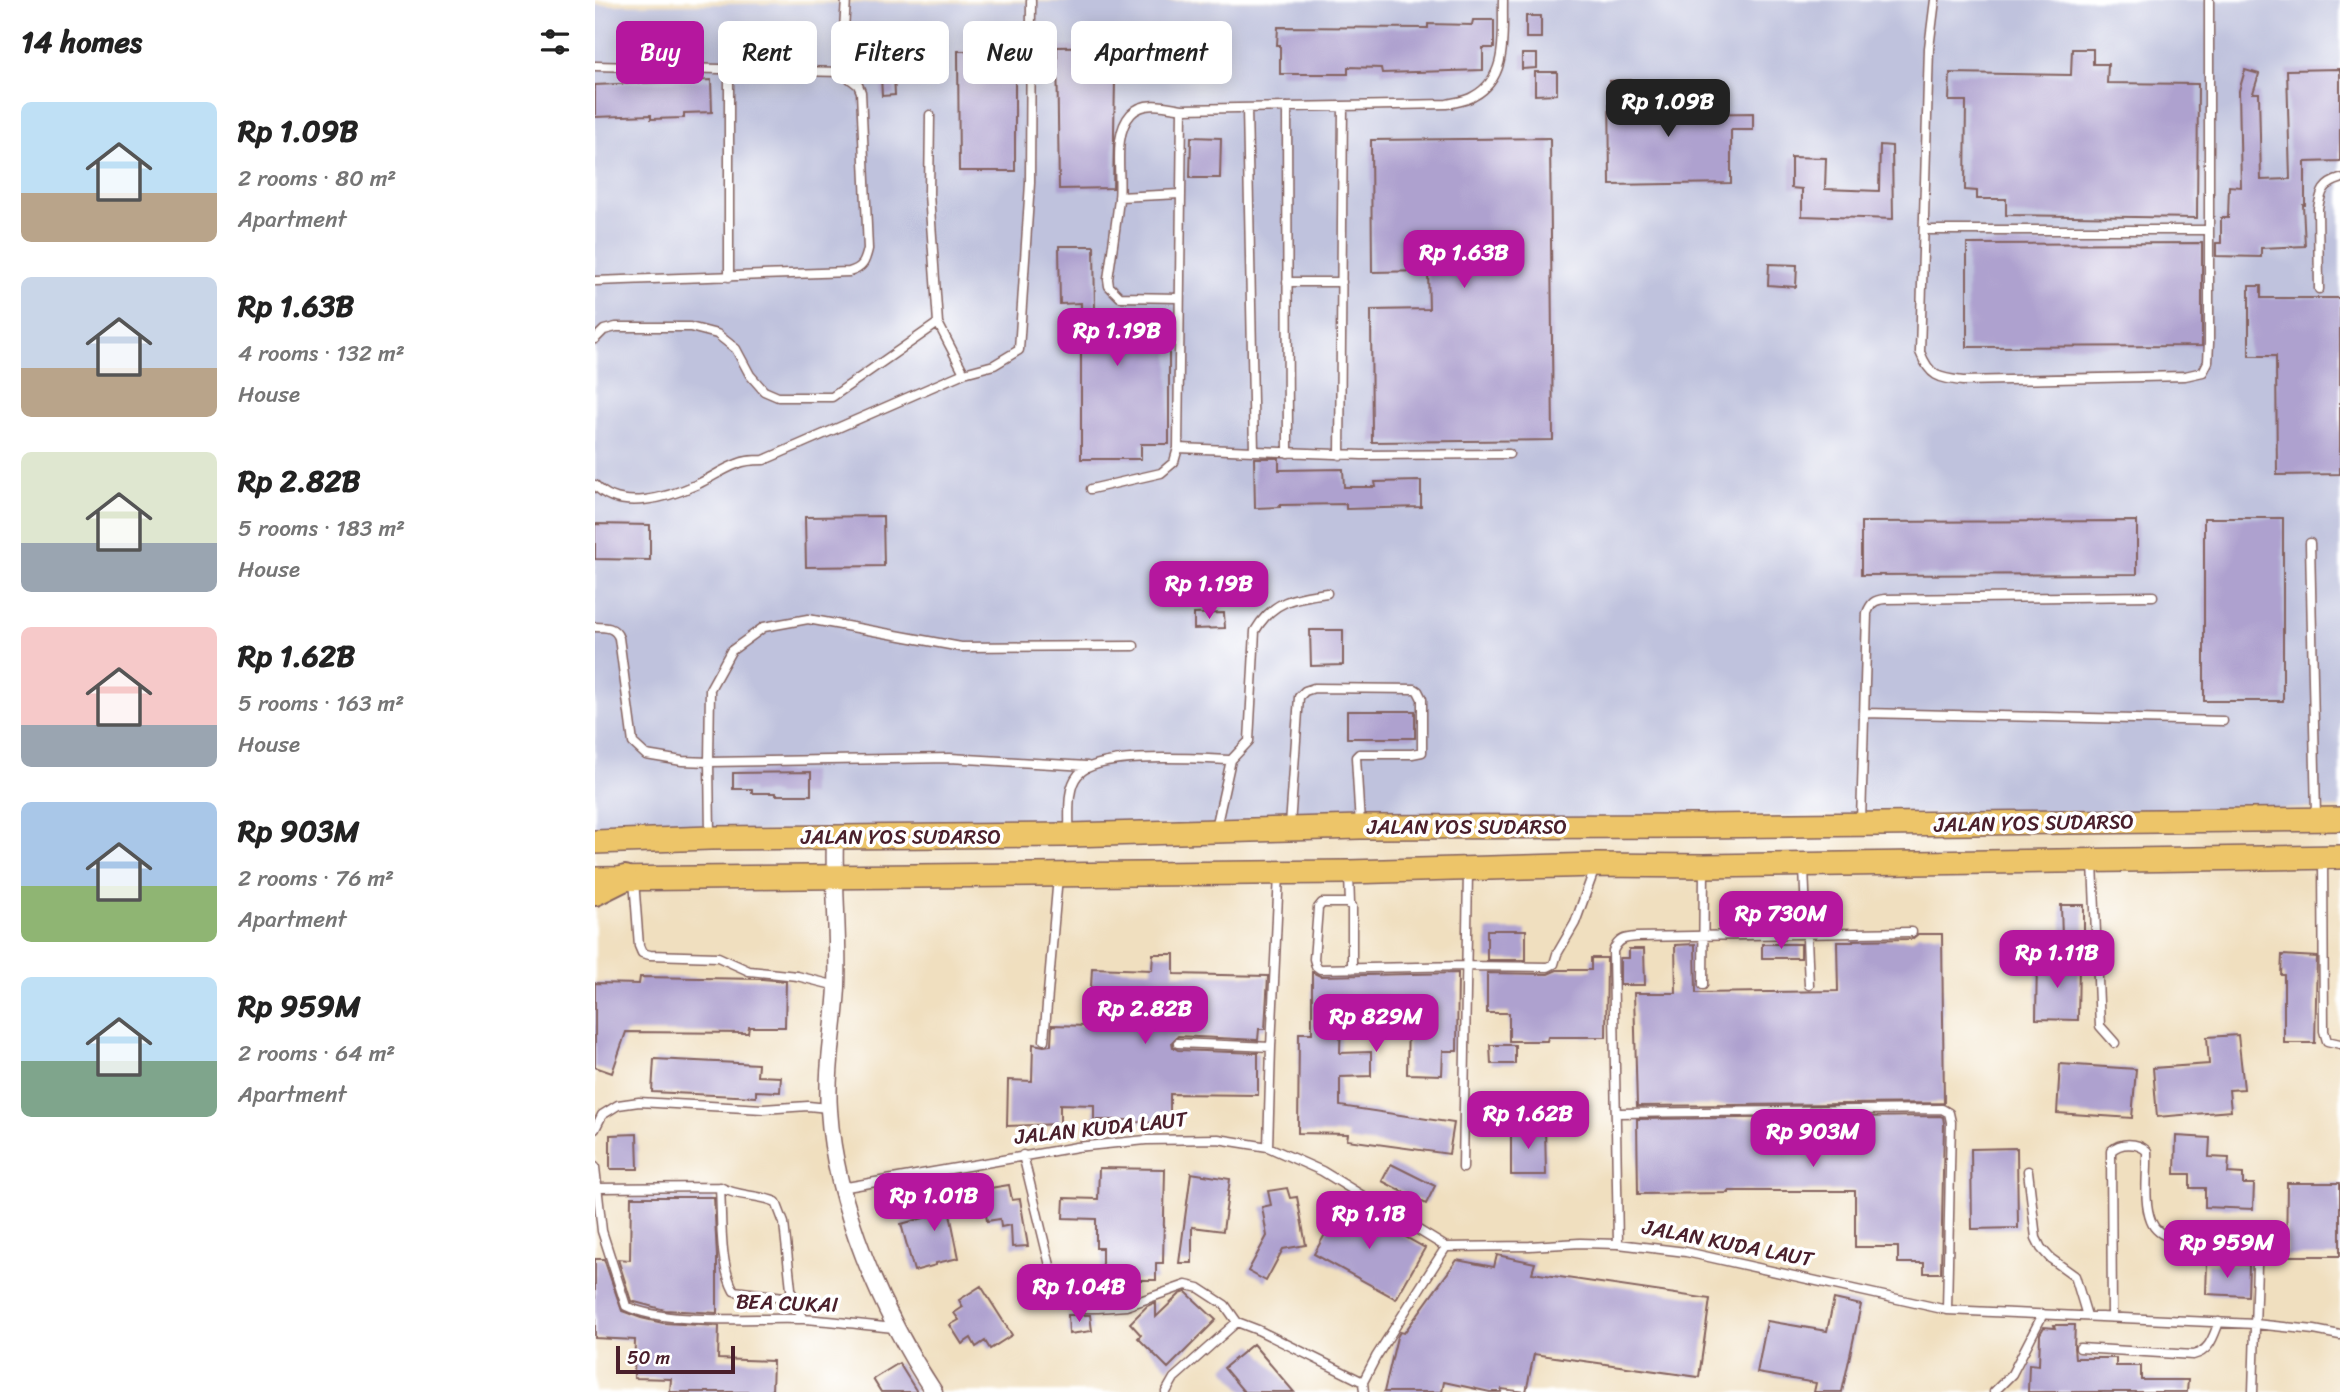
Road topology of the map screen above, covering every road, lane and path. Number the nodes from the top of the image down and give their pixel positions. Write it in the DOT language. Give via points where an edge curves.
graph roads {
  1 [pos="846,0"];
  2 [pos="1031,0"];
  3 [pos="1503,0"];
  4 [pos="1935,0"];
  5 [pos="2209,0"];
  6 [pos="845,21"];
  7 [pos="595,66"];
  8 [pos="718,69"];
  9 [pos="729,84"];
  10 [pos="857,84"];
  11 [pos="1343,106"];
  12 [pos="1247,107"];
  13 [pos="1287,107"];
  14 [pos="1182,109"];
  15 [pos="930,115"];
  16 [pos="2340,179"];
  17 [pos="1180,194"];
  18 [pos="1119,197"];
  19 [pos="1924,230"];
  20 [pos="2207,230"];
  21 [pos="729,276"];
  22 [pos="595,281"];
  23 [pos="1287,282"];
  24 [pos="1342,282"];
  25 [pos="2319,289"];
  26 [pos="1179,298"];
  27 [pos="938,324"];
  28 [pos="595,339"];
  29 [pos="964,373"];
  30 [pos="1178,447"];
  31 [pos="1254,452"];
  32 [pos="1288,453"];
  33 [pos="1509,454"];
  34 [pos="1341,455"];
  35 [pos="595,485"];
  36 [pos="1091,489"];
  37 [pos="2310,543"];
  38 [pos="1327,593"];
  39 [pos="2153,596"];
  40 [pos="595,627"];
  41 [pos="1134,646"];
  42 [pos="1864,713"];
  43 [pos="2223,721"];
  44 [pos="1231,760"];
  45 [pos="709,762"];
  46 [pos="1087,766"];
  47 [pos="2316,819"];
  48 [pos="2340,819"];
  49 [pos="1861,825"];
  50 [pos="1360,828"];
  51 [pos="595,829"];
  52 [pos="1290,830"];
  53 [pos="1215,831"];
  54 [pos="1069,835"];
  55 [pos="710,838"];
  56 [pos="835,838"];
  57 [pos="624,841"];
  58 [pos="595,842"];
  59 [pos="2331,857"];
  60 [pos="2093,860"];
  61 [pos="1597,865"];
  62 [pos="1804,865"];
  63 [pos="1704,866"];
  64 [pos="1468,869"];
  65 [pos="1279,871"];
  66 [pos="1349,872"];
  67 [pos="1058,873"];
  68 [pos="834,877"];
  69 [pos="595,878"];
  70 [pos="630,878"];
  71 [pos="595,893"];
  72 [pos="1350,904"];
  73 [pos="1912,932"];
  74 [pos="1807,935"];
  75 [pos="1704,936"];
  76 [pos="1466,965"];
  77 [pos="1352,969"];
  78 [pos="1703,985"];
  79 [pos="1809,985"];
  80 [pos="837,986"];
  81 [pos="1044,1040"];
  82 [pos="1178,1043"];
  83 [pos="2115,1043"];
  84 [pos="2340,1044"];
  85 [pos="1271,1047"];
  86 [pos="828,1108"];
  87 [pos="1616,1113"];
  88 [pos="595,1129"];
  89 [pos="1268,1147"];
  90 [pos="1023,1155"];
  91 [pos="595,1167"];
  92 [pos="1463,1168"];
  93 [pos="2028,1171"];
  94 [pos="720,1187"];
  95 [pos="598,1188"];
  96 [pos="841,1188"];
  97 [pos="1618,1244"];
  98 [pos="1446,1247"];
  99 [pos="792,1298"];
  100 [pos="1947,1310"];
  101 [pos="2043,1314"];
  102 [pos="2087,1316"];
  103 [pos="2112,1317"];
  104 [pos="804,1319"];
  105 [pos="1237,1322"];
  106 [pos="2219,1322"];
  107 [pos="2255,1324"];
  108 [pos="895,1328"];
  109 [pos="2340,1335"];
  110 [pos="2080,1348"];
  111 [pos="1363,1382"];
  112 [pos="935,1392"];
  113 [pos="1166,1392"];
  114 [pos="1364,1392"];
  115 [pos="1994,1392"];
  116 [pos="2253,1392"];
  1 -- 6 [label="lane"];
  2 -- 29 [label="lane" via="1030,183 1019,350 994,365"];
  3 -- 11 [label="lane" via="1501,62 1493,82 1473,97 1447,104"];
  4 -- 19 [label="lane" via="1929,48"];
  5 -- 20 [label="lane"];
  7 -- 8 [label="lane"];
  9 -- 21 [label="lane"];
  10 -- 21 [label="lane" via="861,92 868,249 860,269"];
  11 -- 13 [label="lane"];
  11 -- 24 [label="lane"];
  12 -- 13 [label="lane"];
  12 -- 14 [label="lane"];
  12 -- 31 [label="lane"];
  13 -- 23 [label="lane"];
  14 -- 17 [label="lane"];
  14 -- 18 [label="lane" via="1145,106 1132,113 1120,140"];
  15 -- 27 [label="lane" via="929,194"];
  16 -- 25 [label="lane" via="2323,188 2320,196"];
  17 -- 18 [label="lane"];
  17 -- 26 [label="lane"];
  18 -- 26 [label="lane" via="1109,286 1120,297"];
  19 -- 20 [label="lane"];
  19 -- 20 [label="lane" via="1920,352 1932,374 1963,381 2203,372 2209,343"];
  21 -- 22 [label="lane"];
  23 -- 24 [label="lane"];
  23 -- 32 [label="lane"];
  24 -- 34 [label="lane"];
  26 -- 30 [label="lane"];
  27 -- 28 [label="lane" via="832,397 778,397 764,391 736,349 717,334 690,327 616,327"];
  27 -- 29 [label="lane"];
  29 -- 35 [label="lane" via="764,460 737,464 664,496 622,499 604,494"];
  30 -- 31 [label="lane"];
  30 -- 36 [label="lane" via="1174,462 1161,473"];
  31 -- 32 [label="lane"];
  32 -- 34 [label="lane"];
  33 -- 34 [label="lane"];
  37 -- 47 [label="lane"];
  38 -- 44 [label="lane" via="1280,604 1263,617 1255,631 1249,741"];
  39 -- 42 [label="lane" via="1877,600 1867,613"];
  40 -- 45 [label="lane" via="611,629 619,638 633,743 646,755"];
  41 -- 45 [label="lane" via="961,646 808,619 764,627 731,651 710,690"];
  42 -- 43 [label="lane"];
  42 -- 49 [label="lane"];
  44 -- 46 [label="lane" via="1159,758"];
  44 -- 53 [label="lane"];
  45 -- 46 [label="lane" via="950,758"];
  45 -- 55 [label="lane"];
  46 -- 54 [label="lane" via="1071,788"];
  47 -- 48 [label="main road, JALAN YOS SUDARSO"];
  47 -- 49 [label="main road, JALAN YOS SUDARSO"];
  49 -- 50 [label="main road, JALAN YOS SUDARSO"];
  50 -- 52 [label="main road, JALAN YOS SUDARSO"];
  50 -- 52 [label="lane" via="1356,757 1422,752 1422,699 1415,689 1314,688 1299,697"];
  51 -- 57 [label="main road"];
  52 -- 53 [label="main road, JALAN YOS SUDARSO"];
  53 -- 54 [label="main road, JALAN YOS SUDARSO"];
  54 -- 56 [label="main road, JALAN YOS SUDARSO"];
  55 -- 56 [label="main road, JALAN YOS SUDARSO"];
  55 -- 57 [label="main road, JALAN YOS SUDARSO"];
  56 -- 68 [label="street"];
  57 -- 58 [label="main road, JALAN YOS SUDARSO"];
  59 -- 60 [label="main road, JALAN YOS SUDARSO"];
  59 -- 84 [label="lane" via="2324,1031 2327,1041"];
  60 -- 62 [label="main road, JALAN YOS SUDARSO"];
  60 -- 83 [label="lane" via="2100,1026"];
  61 -- 63 [label="main road, JALAN YOS SUDARSO"];
  61 -- 64 [label="main road, JALAN YOS SUDARSO"];
  61 -- 76 [label="lane" via="1554,964"];
  62 -- 63 [label="main road, JALAN YOS SUDARSO"];
  62 -- 74 [label="lane"];
  63 -- 75 [label="lane"];
  64 -- 66 [label="main road, JALAN YOS SUDARSO"];
  64 -- 76 [label="lane"];
  65 -- 66 [label="main road, JALAN YOS SUDARSO"];
  65 -- 67 [label="main road, JALAN YOS SUDARSO"];
  65 -- 85 [label="lane"];
  66 -- 72 [label="lane"];
  67 -- 68 [label="main road, JALAN YOS SUDARSO"];
  67 -- 81 [label="lane"];
  68 -- 70 [label="main road, JALAN YOS SUDARSO"];
  68 -- 80 [label="street"];
  69 -- 70 [label="main road, JALAN YOS SUDARSO"];
  70 -- 71 [label="highway"];
  70 -- 80 [label="lane" via="642,953 719,957 749,971"];
  72 -- 77 [label="lane" via="1354,911"];
  72 -- 77 [label="lane" via="1320,904 1314,959 1320,969"];
  73 -- 74 [label="lane"];
  74 -- 75 [label="lane"];
  74 -- 79 [label="lane"];
  75 -- 78 [label="lane"];
  75 -- 87 [label="lane" via="1624,938 1613,951"];
  76 -- 77 [label="lane"];
  76 -- 92 [label="lane"];
  80 -- 86 [label="street"];
  82 -- 85 [label="lane"];
  85 -- 89 [label="lane"];
  86 -- 88 [label="lane" via="763,1110 639,1102 618,1105 603,1115"];
  86 -- 96 [label="street"];
  87 -- 97 [label="lane"];
  87 -- 100 [label="lane" via="1949,1113"];
  89 -- 90 [label="lane, JALAN KUDA LAUT" via="1218,1139 1146,1140"];
  89 -- 98 [label="lane, JALAN KUDA LAUT" via="1322,1171"];
  90 -- 96 [label="lane, JALAN KUDA LAUT"];
  90 -- 105 [label="lane" via="1056,1290 1066,1302 1079,1308 1126,1306 1186,1285 1225,1305"];
  91 -- 95 [label="lane"];
  93 -- 102 [label="lane" via="2036,1238 2050,1258 2075,1276"];
  94 -- 95 [label="lane"];
  94 -- 99 [label="lane" via="776,1202 784,1223"];
  94 -- 99 [label="lane" via="725,1259 734,1291"];
  95 -- 104 [label="lane, BEA CUKAI" via="602,1231 626,1306 637,1312 677,1317"];
  96 -- 108 [label="street"];
  97 -- 98 [label="lane, JALAN KUDA LAUT"];
  97 -- 100 [label="lane, JALAN KUDA LAUT" via="1686,1252"];
  98 -- 111 [label="lane"];
  99 -- 104 [label="lane"];
  100 -- 101 [label="lane, JALAN KUDA LAUT"];
  101 -- 102 [label="lane, JALAN KUDA LAUT"];
  101 -- 115 [label="lane" via="2012,1374"];
  102 -- 103 [label="lane, JALAN KUDA LAUT"];
  103 -- 106 [label="lane, JALAN KUDA LAUT"];
  103 -- 107 [label="lane" via="2111,1151 2131,1144 2147,1151 2148,1212 2159,1233 2235,1244 2253,1252 2257,1265"];
  104 -- 108 [label="lane, BEA CUKAI"];
  105 -- 111 [label="lane"];
  105 -- 113 [label="lane" via="1174,1378"];
  106 -- 107 [label="lane, JALAN KUDA LAUT"];
  106 -- 110 [label="lane" via="2209,1347 2193,1355"];
  107 -- 109 [label="lane, JALAN KUDA LAUT"];
  107 -- 116 [label="lane"];
  108 -- 112 [label="street"];
  111 -- 114 [label="lane"];
}
